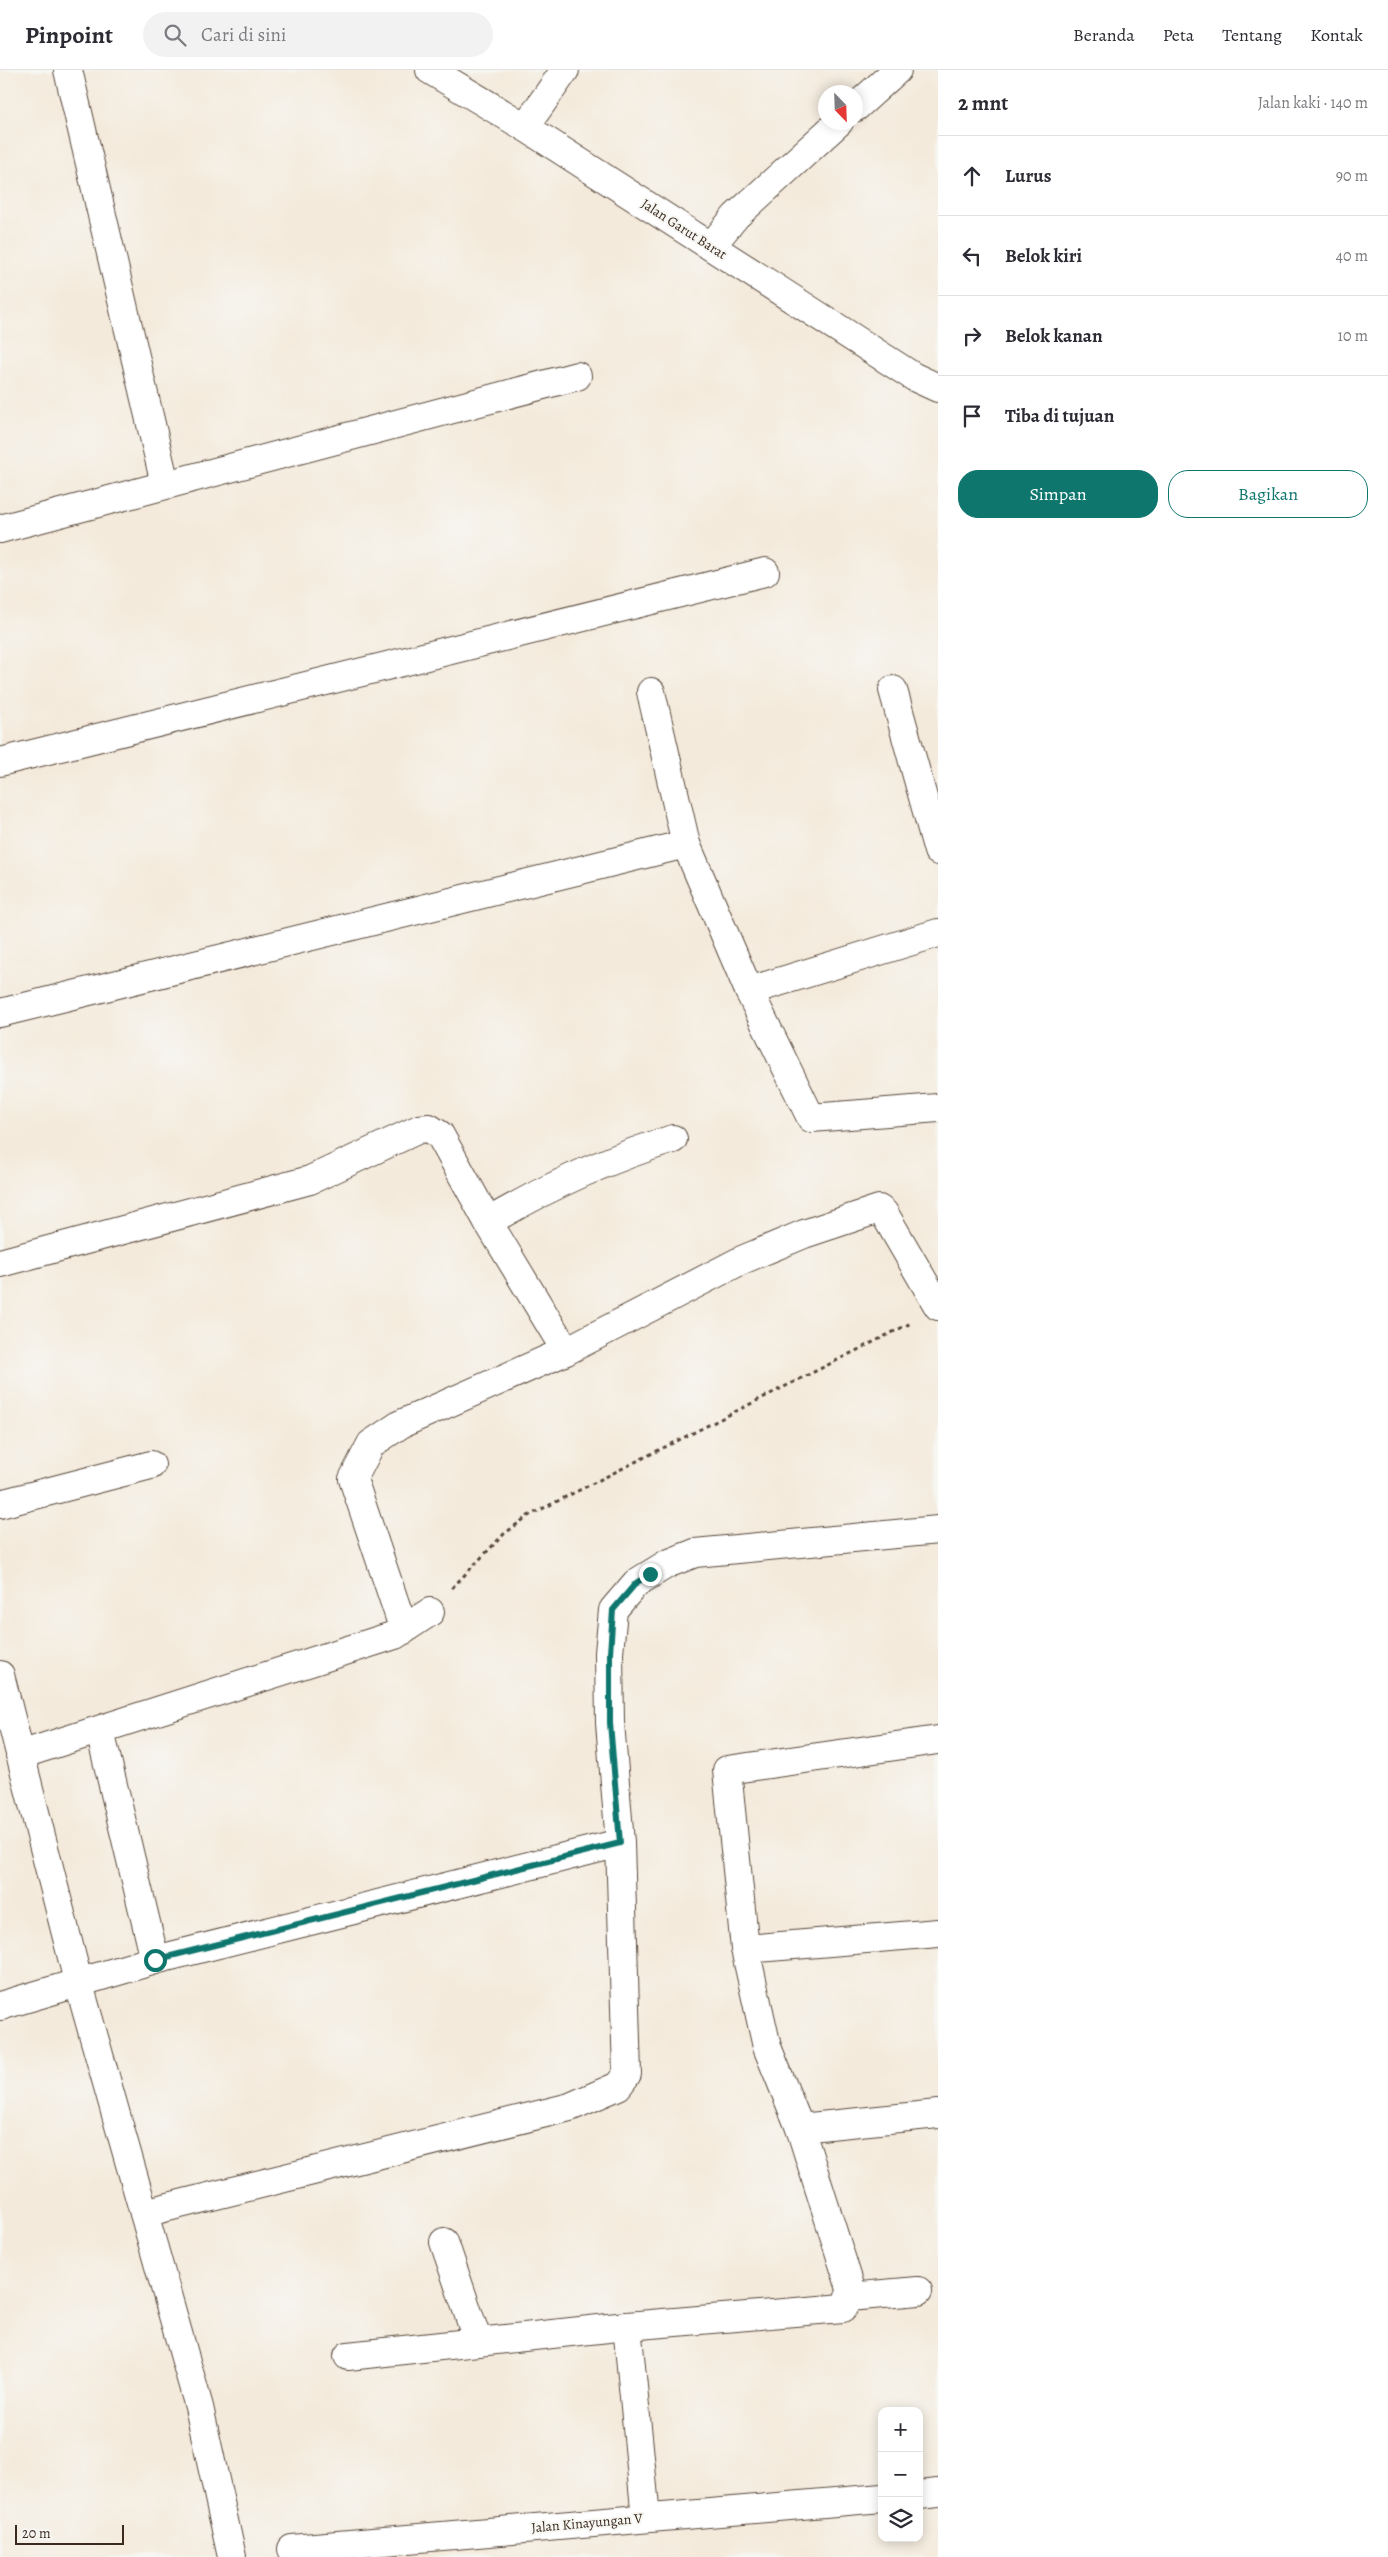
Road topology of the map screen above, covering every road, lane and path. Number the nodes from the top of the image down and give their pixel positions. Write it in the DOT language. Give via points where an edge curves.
graph roads {
  1 [pos="68,70"];
  2 [pos="430,70"];
  3 [pos="565,70"];
  4 [pos="896,70"];
  5 [pos="863,101"];
  6 [pos="525,127"];
  7 [pos="830,130"];
  8 [pos="711,246"];
  9 [pos="577,376"];
  10 [pos="938,388"];
  11 [pos="165,484"];
  12 [pos="0,529"];
  13 [pos="765,572"];
  14 [pos="893,690"];
  15 [pos="651,692"];
  16 [pos="0,762"];
  17 [pos="686,844"];
  18 [pos="938,851"];
  19 [pos="938,933"];
  20 [pos="749,991"];
  21 [pos="0,1013"];
  22 [pos="938,1108"];
  23 [pos="673,1138"];
  24 [pos="488,1222"];
  25 [pos="0,1263"];
  26 [pos="938,1306"];
  27 [pos="911,1322"];
  28 [pos="566,1351"];
  29 [pos="151,1465"];
  30 [pos="0,1504"];
  31 [pos="938,1530"];
  32 [pos="430,1612"];
  33 [pos="404,1630"];
  34 [pos="0,1675"];
  35 [pos="100,1731"];
  36 [pos="938,1740"];
  37 [pos="20,1755"];
  38 [pos="620,1843"];
  39 [pos="938,1933"];
  40 [pos="745,1949"];
  41 [pos="155,1960"];
  42 [pos="78,1982"];
  43 [pos="0,2006"];
  44 [pos="938,2114"];
  45 [pos="800,2128"];
  46 [pos="144,2213"];
  47 [pos="444,2242"];
  48 [pos="918,2291"];
  49 [pos="849,2297"];
  50 [pos="627,2326"];
  51 [pos="478,2342"];
  52 [pos="348,2356"];
  53 [pos="938,2493"];
  54 [pos="923,2495"];
  55 [pos="878,2498"];
  56 [pos="646,2518"];
  57 [pos="292,2549"];
  58 [pos="232,2557"];
  1 -- 11 [label="street"];
  2 -- 6 [label="street, Jalan Garut Barat"];
  3 -- 6 [label="street"];
  4 -- 5 [label="street"];
  6 -- 8 [label="street, Jalan Garut Barat"];
  7 -- 8 [label="street" via="736,216"];
  8 -- 10 [label="street, Jalan Garut Barat" via="914,377"];
  9 -- 11 [label="street"];
  11 -- 12 [label="street"];
  13 -- 16 [label="street"];
  14 -- 18 [label="street"];
  15 -- 17 [label="street"];
  17 -- 20 [label="street"];
  17 -- 21 [label="street"];
  19 -- 20 [label="street"];
  20 -- 22 [label="street" via="811,1118"];
  23 -- 24 [label="street" via="642,1148 517,1205"];
  24 -- 25 [label="street" via="440,1135 433,1129 424,1128 310,1180"];
  24 -- 28 [label="street"];
  26 -- 28 [label="street" via="879,1209 804,1234 742,1260"];
  27 -- 32 [label="path" via="528,1516 504,1534"];
  28 -- 33 [label="street" via="401,1424 371,1444 353,1480"];
  29 -- 30 [label="street"];
  31 -- 38 [label="street" via="695,1553 667,1564 636,1583 613,1610 610,1653 610,1723"];
  32 -- 33 [label="street"];
  33 -- 35 [label="street"];
  34 -- 37 [label="street"];
  35 -- 37 [label="street"];
  35 -- 41 [label="street"];
  36 -- 40 [label="street" via="727,1770"];
  37 -- 42 [label="street"];
  38 -- 41 [label="street"];
  38 -- 46 [label="street" via="627,2074 618,2086 570,2107"];
  39 -- 40 [label="street"];
  40 -- 45 [label="street" via="767,2047"];
  41 -- 42 [label="street"];
  42 -- 43 [label="street"];
  42 -- 46 [label="street"];
  44 -- 45 [label="street"];
  45 -- 49 [label="street" via="852,2292"];
  46 -- 58 [label="street" via="199,2407"];
  47 -- 51 [label="street"];
  48 -- 49 [label="street"];
  49 -- 50 [label="street" via="843,2308"];
  50 -- 51 [label="street"];
  50 -- 56 [label="street"];
  51 -- 52 [label="street"];
  53 -- 54 [label="street"];
  55 -- 56 [label="street, Jalan Kinayungan V"];
  56 -- 57 [label="street, Jalan Kinayungan V"];
}
